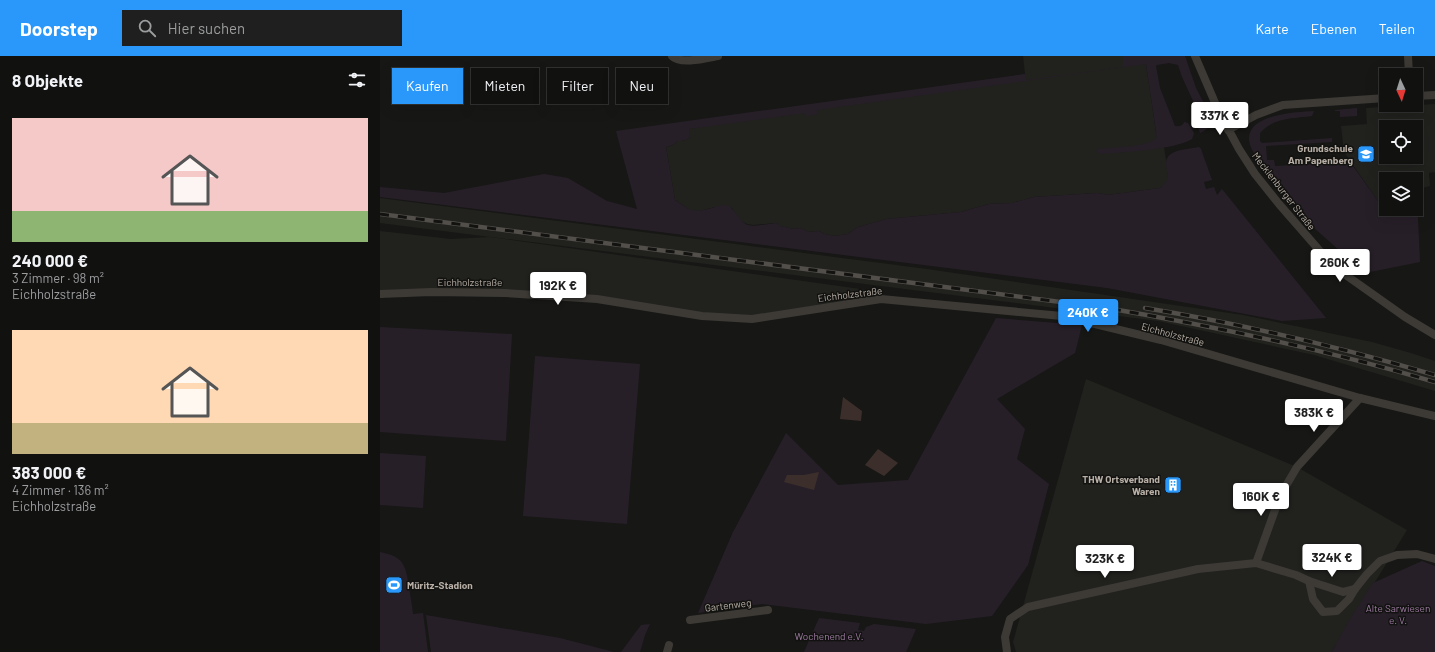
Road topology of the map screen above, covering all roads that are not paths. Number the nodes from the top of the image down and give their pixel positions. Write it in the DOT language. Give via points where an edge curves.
graph roads {
  1 [pos="672,56"];
  2 [pos="718,56"];
  3 [pos="1195,56"];
  4 [pos="1408,56"];
  5 [pos="1409,68"];
  6 [pos="1435,95"];
  7 [pos="1423,96"];
  8 [pos="1379,98"];
  9 [pos="1228,130"];
  10 [pos="380,294"];
  11 [pos="1435,335"];
  12 [pos="1360,398"];
  13 [pos="1435,416"];
  14 [pos="1435,559"];
  15 [pos="1256,562"];
  16 [pos="1308,581"];
  17 [pos="1355,589"];
  18 [pos="768,610"];
  19 [pos="690,620"];
  20 [pos="1007,652"];
  1 -- 2 [label="street" via="684,61"];
  3 -- 9 [label="street, Mecklenburger Straße"];
  4 -- 5 [label="street"];
  6 -- 7 [label="street"];
  8 -- 9 [label="street" via="1284,105 1256,115"];
  9 -- 11 [label="street, Mecklenburger Straße" via="1255,174 1333,266"];
  10 -- 12 [label="street, Eichholzstraße" via="505,292 597,299 702,316 752,319 881,299 1062,316 1161,340"];
  12 -- 13 [label="street, Eichholzstraße"];
  12 -- 15 [label="street" via="1297,467 1280,496"];
  14 -- 17 [label="street" via="1417,554 1396,555 1380,561"];
  15 -- 16 [label="street"];
  15 -- 20 [label="street" via="1198,569 1028,607 1010,619 1005,637"];
  16 -- 17 [label="street" via="1343,592"];
  16 -- 17 [label="street" via="1313,599 1323,612 1337,612"];
  18 -- 19 [label="street, Gartenweg"];
}
